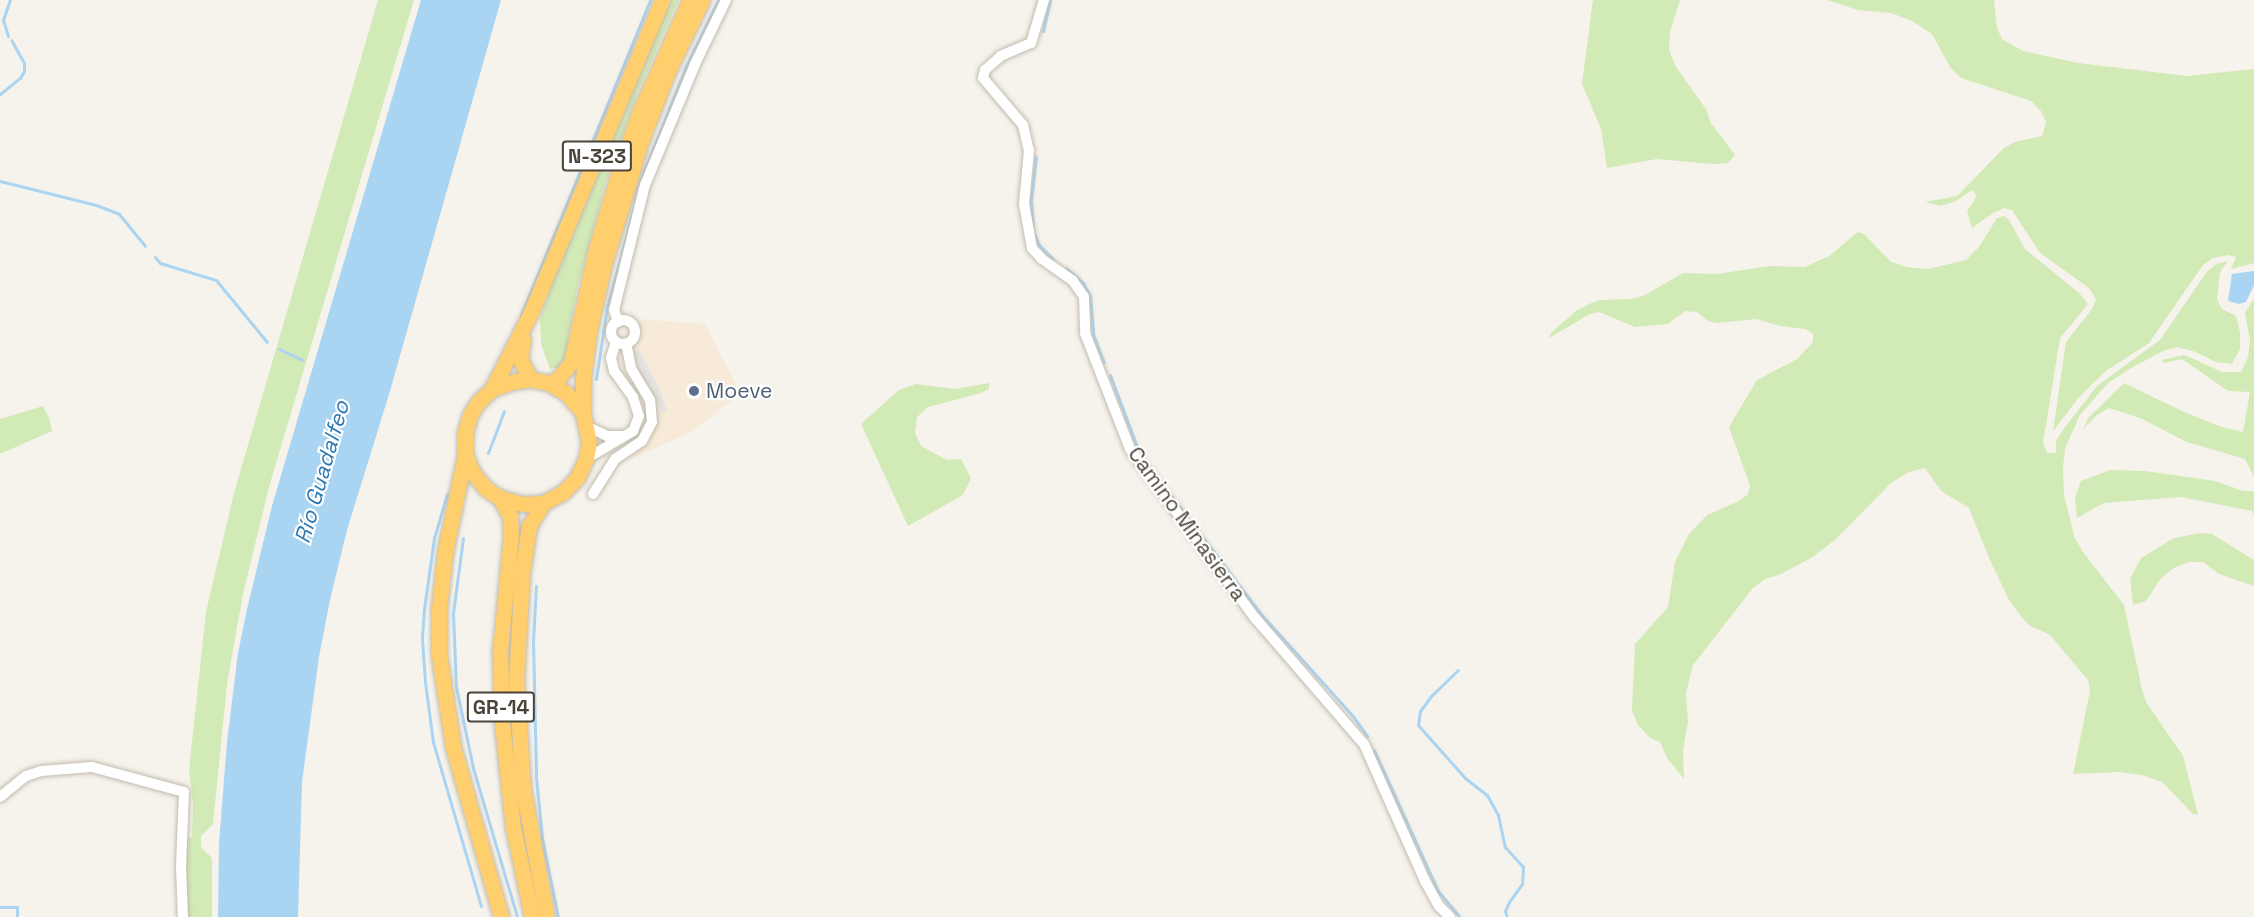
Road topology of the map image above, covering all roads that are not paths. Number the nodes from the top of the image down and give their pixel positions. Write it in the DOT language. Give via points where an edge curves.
graph roads {
  1 [pos="662,0"];
  2 [pos="690,0"];
  3 [pos="702,0"];
  4 [pos="726,0"];
  5 [pos="1044,0"];
  6 [pos="531,312"];
  7 [pos="618,322"];
  8 [pos="621,343"];
  9 [pos="530,379"];
  10 [pos="549,383"];
  11 [pos="492,389"];
  12 [pos="585,420"];
  13 [pos="625,436"];
  14 [pos="465,455"];
  15 [pos="586,459"];
  16 [pos="485,488"];
  17 [pos="593,494"];
  18 [pos="500,498"];
  19 [pos="543,503"];
  20 [pos="455,510"];
  21 [pos="0,797"];
  22 [pos="183,917"];
  23 [pos="501,917"];
  24 [pos="532,917"];
  25 [pos="548,917"];
  26 [pos="1450,917"];
  1 -- 6 [label="highway, N-323"];
  2 -- 10 [label="highway" via="640,111 622,162 596,249 571,363 565,373"];
  3 -- 12 [label="highway" via="668,71 621,199 589,331 583,378"];
  4 -- 7 [label="street" via="645,185 614,310"];
  5 -- 26 [label="street, Camino Minasierra" via="1031,43 1001,56 985,70 983,78 1023,125 1029,150 1024,204 1032,248 1073,281 1084,297 1085,333 1130,449 1256,619 1364,744 1425,881"];
  6 -- 9 [label="highway, N-323" via="520,359"];
  6 -- 11 [label="highway, N-323"];
  7 -- 8 [label="street" via="612,331"];
  7 -- 8 [label="street" via="628,321 634,328 633,339"];
  8 -- 13 [label="street" via="611,358 614,371 633,397 639,416 633,431"];
  8 -- 17 [label="street" via="650,400 652,422 642,441 615,459"];
  9 -- 10 [label="highway"];
  9 -- 11 [label="highway"];
  10 -- 12 [label="highway" via="566,393"];
  11 -- 14 [label="highway" via="470,415"];
  12 -- 13 [label="street" via="608,436"];
  12 -- 15 [label="highway"];
  13 -- 15 [label="street"];
  14 -- 16 [label="highway"];
  14 -- 20 [label="highway"];
  15 -- 19 [label="highway" via="578,478"];
  16 -- 18 [label="highway"];
  16 -- 20 [label="highway" via="465,495"];
  18 -- 19 [label="highway" via="522,504"];
  18 -- 24 [label="highway, GR-14" via="510,516 511,535 500,651 502,723 513,827"];
  19 -- 25 [label="highway, GR-14" via="529,526 516,679 523,789"];
  20 -- 23 [label="highway" via="445,552 439,608 443,697 453,747"];
  21 -- 22 [label="street" via="26,776 41,771 92,767 184,792"];
}
